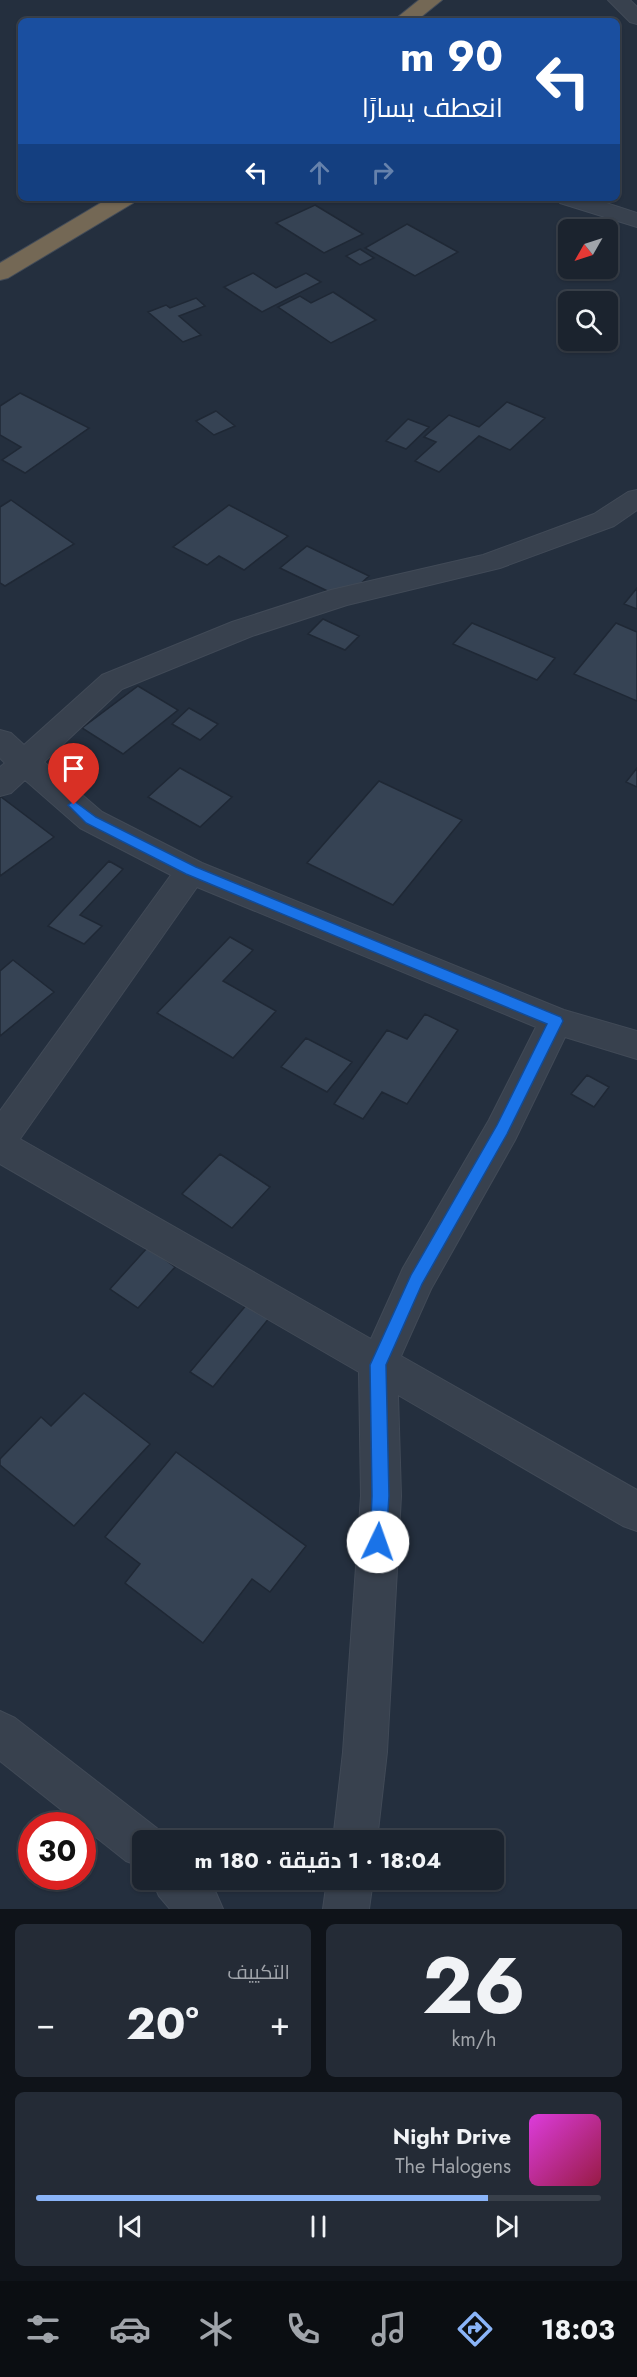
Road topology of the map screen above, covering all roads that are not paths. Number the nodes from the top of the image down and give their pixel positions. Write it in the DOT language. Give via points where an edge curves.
graph roads {
  1 [pos="432,0"];
  2 [pos="618,0"];
  3 [pos="407,18"];
  4 [pos="637,18"];
  5 [pos="120,201"];
  6 [pos="577,201"];
  7 [pos="637,220"];
  8 [pos="0,273"];
  9 [pos="637,498"];
  10 [pos="0,741"];
  11 [pos="24,761"];
  12 [pos="0,785"];
  13 [pos="191,871"];
  14 [pos="556,1021"];
  15 [pos="637,1045"];
  16 [pos="0,1139"];
  17 [pos="0,1146"];
  18 [pos="378,1365"];
  19 [pos="637,1512"];
  20 [pos="0,1733"];
  21 [pos="356,1830"];
  22 [pos="132,1837"];
  23 [pos="184,1890"];
  24 [pos="349,1890"];
  25 [pos="200,1909"];
  26 [pos="346,1909"];
  1 -- 3 [label="highway"];
  2 -- 4 [label="street"];
  5 -- 8 [label="highway"];
  6 -- 7 [label="street"];
  9 -- 11 [label="street" via="604,520 490,562 341,597 242,628 112,682"];
  10 -- 11 [label="street"];
  11 -- 12 [label="street"];
  11 -- 13 [label="street" via="91,820"];
  13 -- 14 [label="street"];
  13 -- 16 [label="street"];
  14 -- 15 [label="street"];
  14 -- 18 [label="street" via="502,1130 416,1280"];
  17 -- 18 [label="street"];
  18 -- 19 [label="street"];
  18 -- 21 [label="street" via="381,1496 365,1752"];
  20 -- 22 [label="street"];
  23 -- 25 [label="street"];
  24 -- 26 [label="street"];
}
